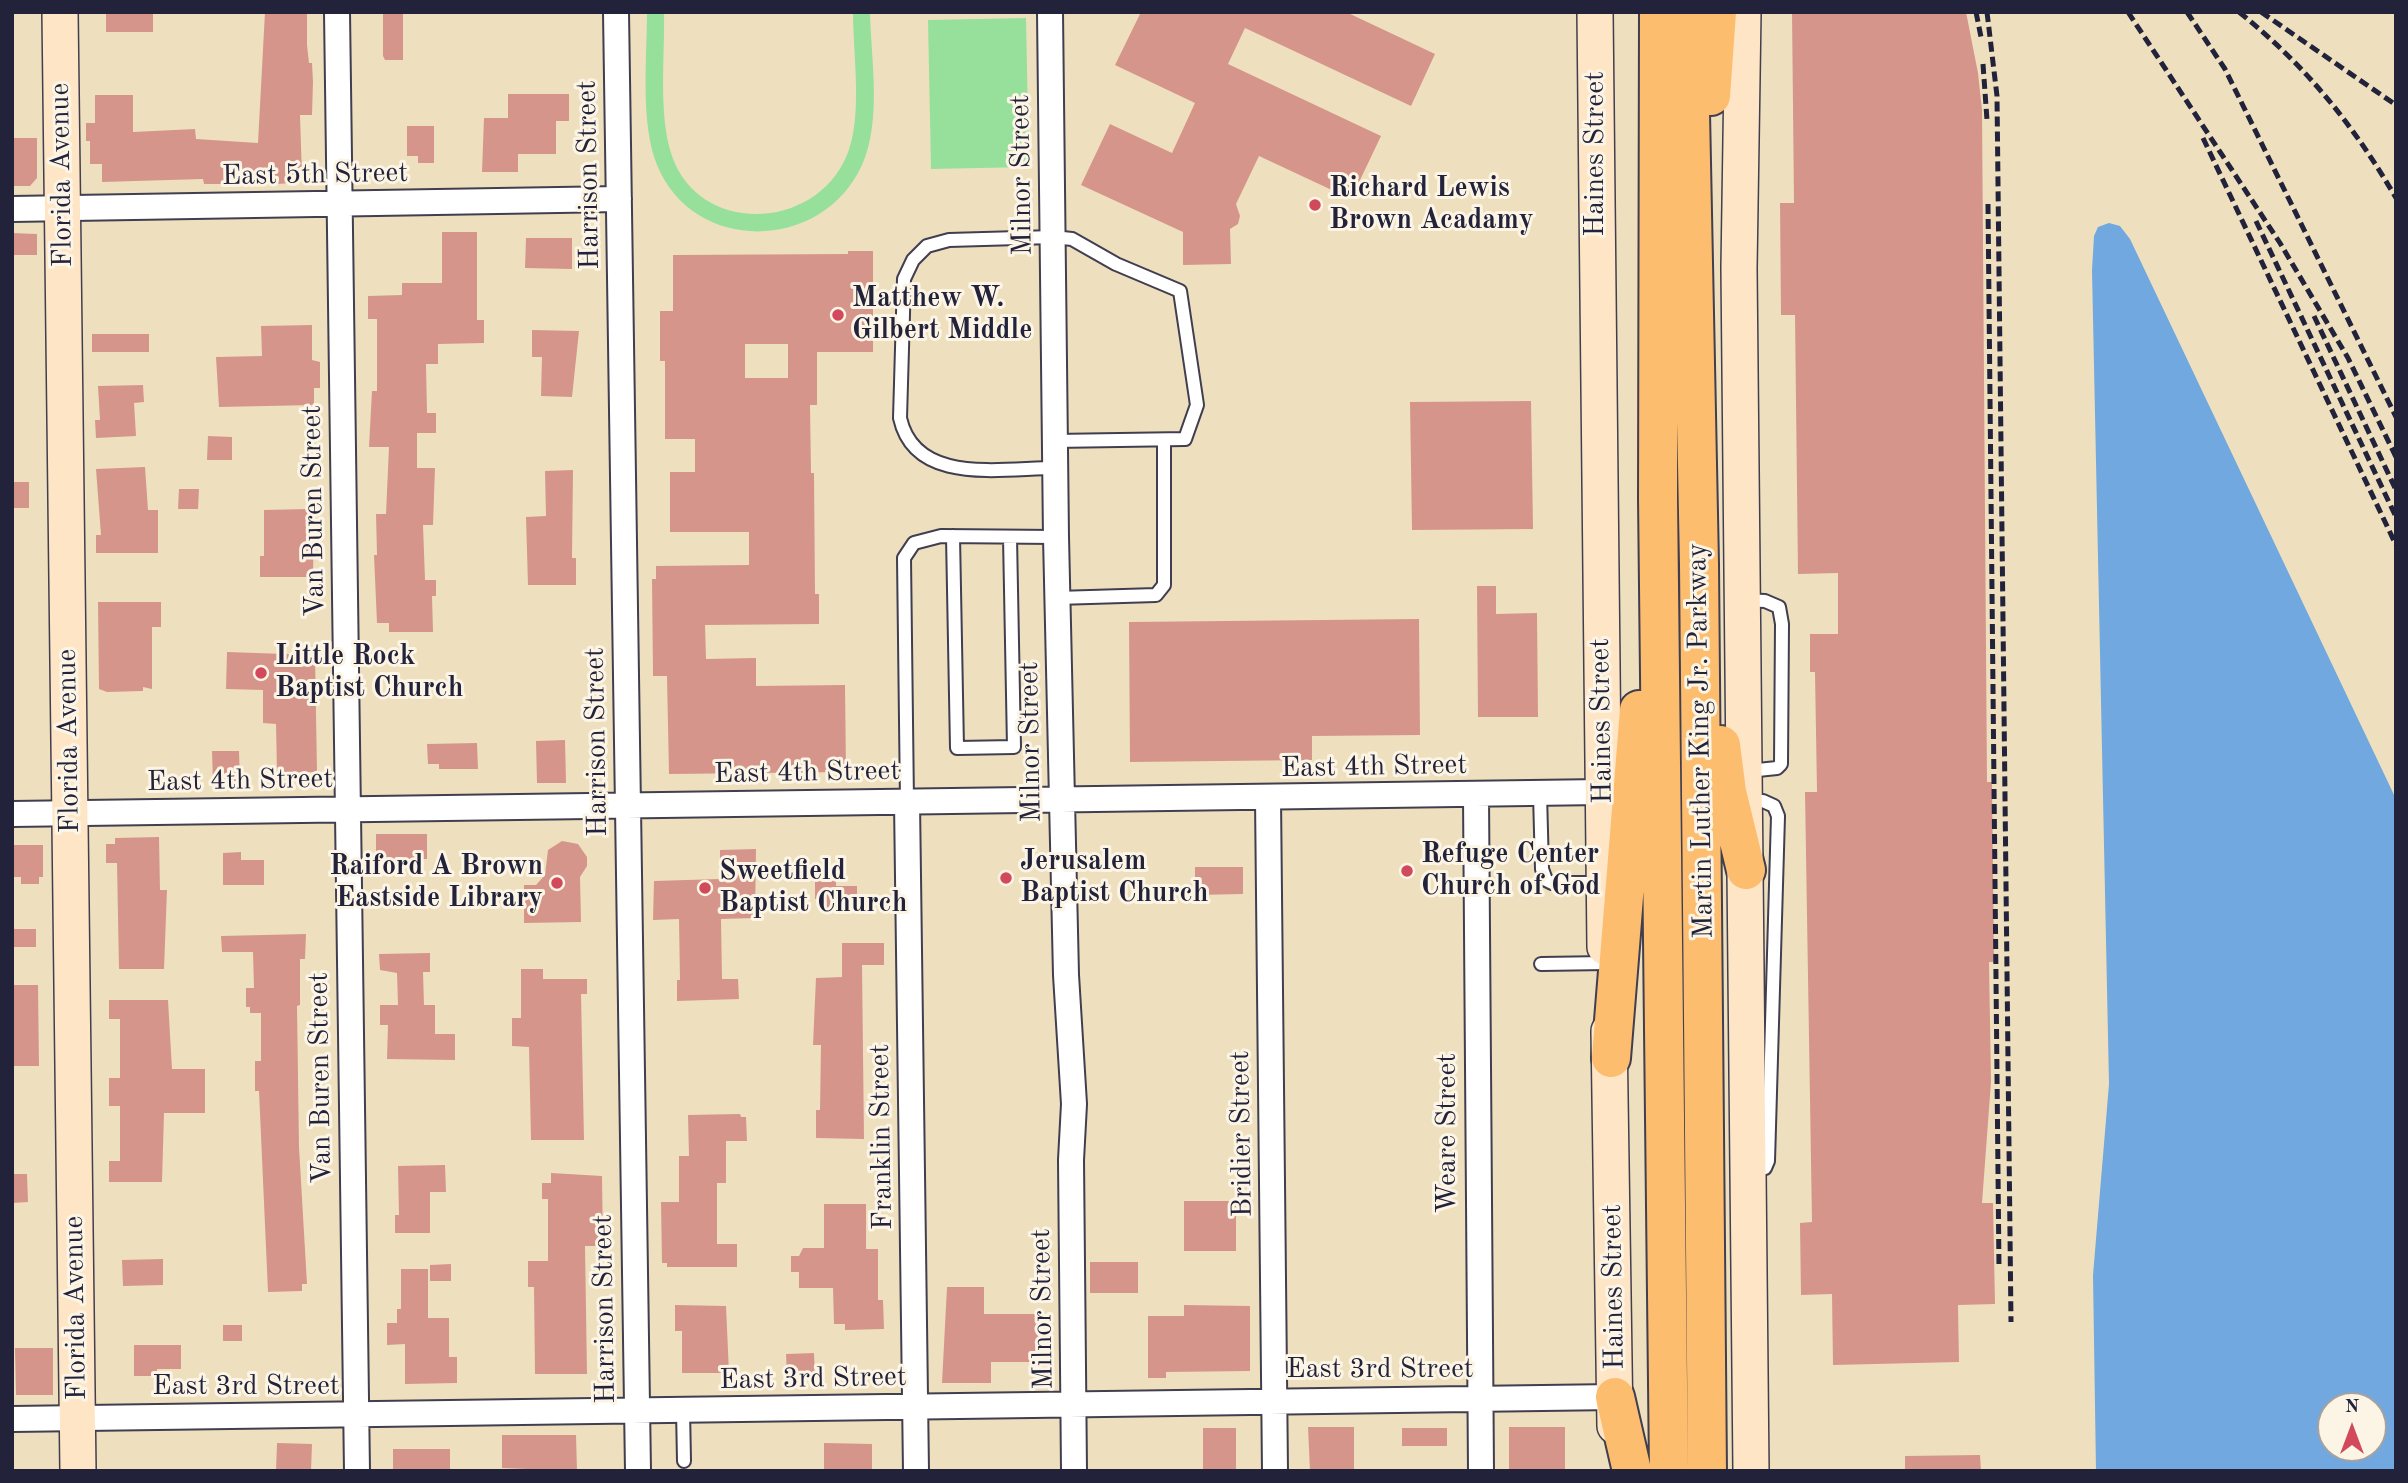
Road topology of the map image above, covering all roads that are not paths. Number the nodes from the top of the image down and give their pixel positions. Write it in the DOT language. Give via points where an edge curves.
graph roads {
  1 [pos="60,12"];
  2 [pos="337,12"];
  3 [pos="616,12"];
  4 [pos="1051,12"];
  5 [pos="1595,12"];
  6 [pos="1633,12"];
  7 [pos="1659,12"];
  8 [pos="1688,12"];
  9 [pos="1717,12"];
  10 [pos="1743,12"];
  11 [pos="619,199"];
  12 [pos="340,204"];
  13 [pos="62,208"];
  14 [pos="1693,208"];
  15 [pos="12,209"];
  16 [pos="1053,237"];
  17 [pos="1658,390"];
  18 [pos="1164,440"];
  19 [pos="1054,441"];
  20 [pos="1055,468"];
  21 [pos="1658,498"];
  22 [pos="953,536"];
  23 [pos="1010,537"];
  24 [pos="1056,537"];
  25 [pos="1699,564"];
  26 [pos="1057,598"];
  27 [pos="1745,787"];
  28 [pos="1602,792"];
  29 [pos="1539,793"];
  30 [pos="1476,796"];
  31 [pos="1268,798"];
  32 [pos="1062,799"];
  33 [pos="907,802"];
  34 [pos="627,806"];
  35 [pos="347,809"];
  36 [pos="70,813"];
  37 [pos="12,814"];
  38 [pos="1746,870"];
  39 [pos="1604,883"];
  40 [pos="1606,963"];
  41 [pos="1541,964"];
  42 [pos="1611,1058"];
  43 [pos="1748,1170"];
  44 [pos="1615,1397"];
  45 [pos="1480,1399"];
  46 [pos="1274,1400"];
  47 [pos="1074,1404"];
  48 [pos="916,1407"];
  49 [pos="683,1410"];
  50 [pos="637,1411"];
  51 [pos="356,1416"];
  52 [pos="78,1418"];
  53 [pos="12,1419"];
  54 [pos="684,1461"];
  55 [pos="78,1471"];
  56 [pos="357,1471"];
  57 [pos="638,1471"];
  58 [pos="916,1471"];
  59 [pos="1074,1471"];
  60 [pos="1275,1471"];
  61 [pos="1481,1471"];
  62 [pos="1616,1471"];
  63 [pos="1632,1471"];
  64 [pos="1669,1471"];
  65 [pos="1707,1471"];
  66 [pos="1751,1471"];
  1 -- 13 [label="street, Florida Avenue"];
  2 -- 12 [label="street, Van Buren Street"];
  3 -- 11 [label="street, Harrison Street"];
  4 -- 16 [label="street, Milnor Street"];
  5 -- 28 [label="street, Haines Street"];
  6 -- 17 [label="highway"];
  7 -- 17 [label="highway, Martin Luther King Jr. Parkway"];
  8 -- 14 [label="highway, Martin Luther King Jr. Parkway"];
  9 -- 14 [label="highway" via="1708,128"];
  10 -- 27 [label="street" via="1739,268"];
  11 -- 12 [label="street, East 5th Street"];
  11 -- 34 [label="street, Harrison Street"];
  12 -- 13 [label="street, East 5th Street"];
  12 -- 35 [label="street, Van Buren Street"];
  13 -- 15 [label="street, East 5th Street"];
  13 -- 36 [label="street, Florida Avenue"];
  14 -- 25 [label="highway, Martin Luther King Jr. Parkway"];
  16 -- 18 [label="lane" via="1072,239 1180,291 1197,405 1185,439"];
  16 -- 19 [label="street, Milnor Street"];
  16 -- 20 [label="lane" via="949,240 927,246 914,260 904,279 900,418 915,451 934,462 954,468"];
  17 -- 21 [label="highway, Martin Luther King Jr. Parkway"];
  18 -- 19 [label="lane"];
  18 -- 26 [label="lane" via="1164,585 1156,595"];
  19 -- 20 [label="street, Milnor Street"];
  20 -- 24 [label="street, Milnor Street"];
  21 -- 42 [label="highway"];
  21 -- 64 [label="highway, Martin Luther King Jr. Parkway"];
  22 -- 23 [label="lane"];
  22 -- 23 [label="lane" via="957,748 1014,747"];
  22 -- 33 [label="lane" via="914,543 904,558"];
  23 -- 24 [label="lane"];
  24 -- 26 [label="street, Milnor Street"];
  25 -- 38 [label="highway" via="1727,793"];
  25 -- 65 [label="highway, Martin Luther King Jr. Parkway"];
  26 -- 32 [label="street, Milnor Street"];
  27 -- 38 [label="street"];
  27 -- 43 [label="lane" via="1774,806 1778,816 1768,1161 1765,1168"];
  28 -- 29 [label="street, East 4th Street"];
  28 -- 39 [label="street, Haines Street"];
  29 -- 30 [label="street, East 4th Street"];
  29 -- 39 [label="lane" via="1546,880"];
  30 -- 31 [label="street, East 4th Street"];
  30 -- 45 [label="street, Weare Street"];
  31 -- 32 [label="street, East 4th Street"];
  31 -- 46 [label="street, Bridier Street"];
  32 -- 33 [label="street, East 4th Street"];
  32 -- 47 [label="street, Milnor Street" via="1074,1104"];
  33 -- 34 [label="street, East 4th Street"];
  33 -- 48 [label="street, Franklin Street"];
  34 -- 35 [label="street, East 4th Street"];
  34 -- 50 [label="street, Harrison Street"];
  35 -- 36 [label="street, East 4th Street"];
  35 -- 51 [label="street, Van Buren Street"];
  36 -- 37 [label="street, East 4th Street"];
  36 -- 52 [label="street, Florida Avenue"];
  38 -- 43 [label="street"];
  39 -- 40 [label="street, Haines Street"];
  40 -- 41 [label="lane"];
  40 -- 42 [label="street, Haines Street"];
  42 -- 44 [label="street, Haines Street"];
  43 -- 66 [label="street"];
  44 -- 45 [label="street, East 3rd Street"];
  44 -- 62 [label="street, Haines Street"];
  44 -- 63 [label="highway"];
  45 -- 46 [label="street, East 3rd Street"];
  45 -- 61 [label="street, Weare Street"];
  46 -- 47 [label="street, East 3rd Street"];
  46 -- 60 [label="street, Bridier Street"];
  47 -- 48 [label="street, East 3rd Street"];
  47 -- 59 [label="street, Milnor Street"];
  48 -- 49 [label="street, East 3rd Street"];
  48 -- 58 [label="street, Franklin Street"];
  49 -- 50 [label="street, East 3rd Street"];
  49 -- 54 [label="lane"];
  50 -- 51 [label="street, East 3rd Street"];
  50 -- 57 [label="street, Harrison Street"];
  51 -- 52 [label="street, East 3rd Street"];
  51 -- 56 [label="street, Van Buren Street"];
  52 -- 53 [label="street, East 3rd Street"];
  52 -- 55 [label="street, Florida Avenue"];
}
